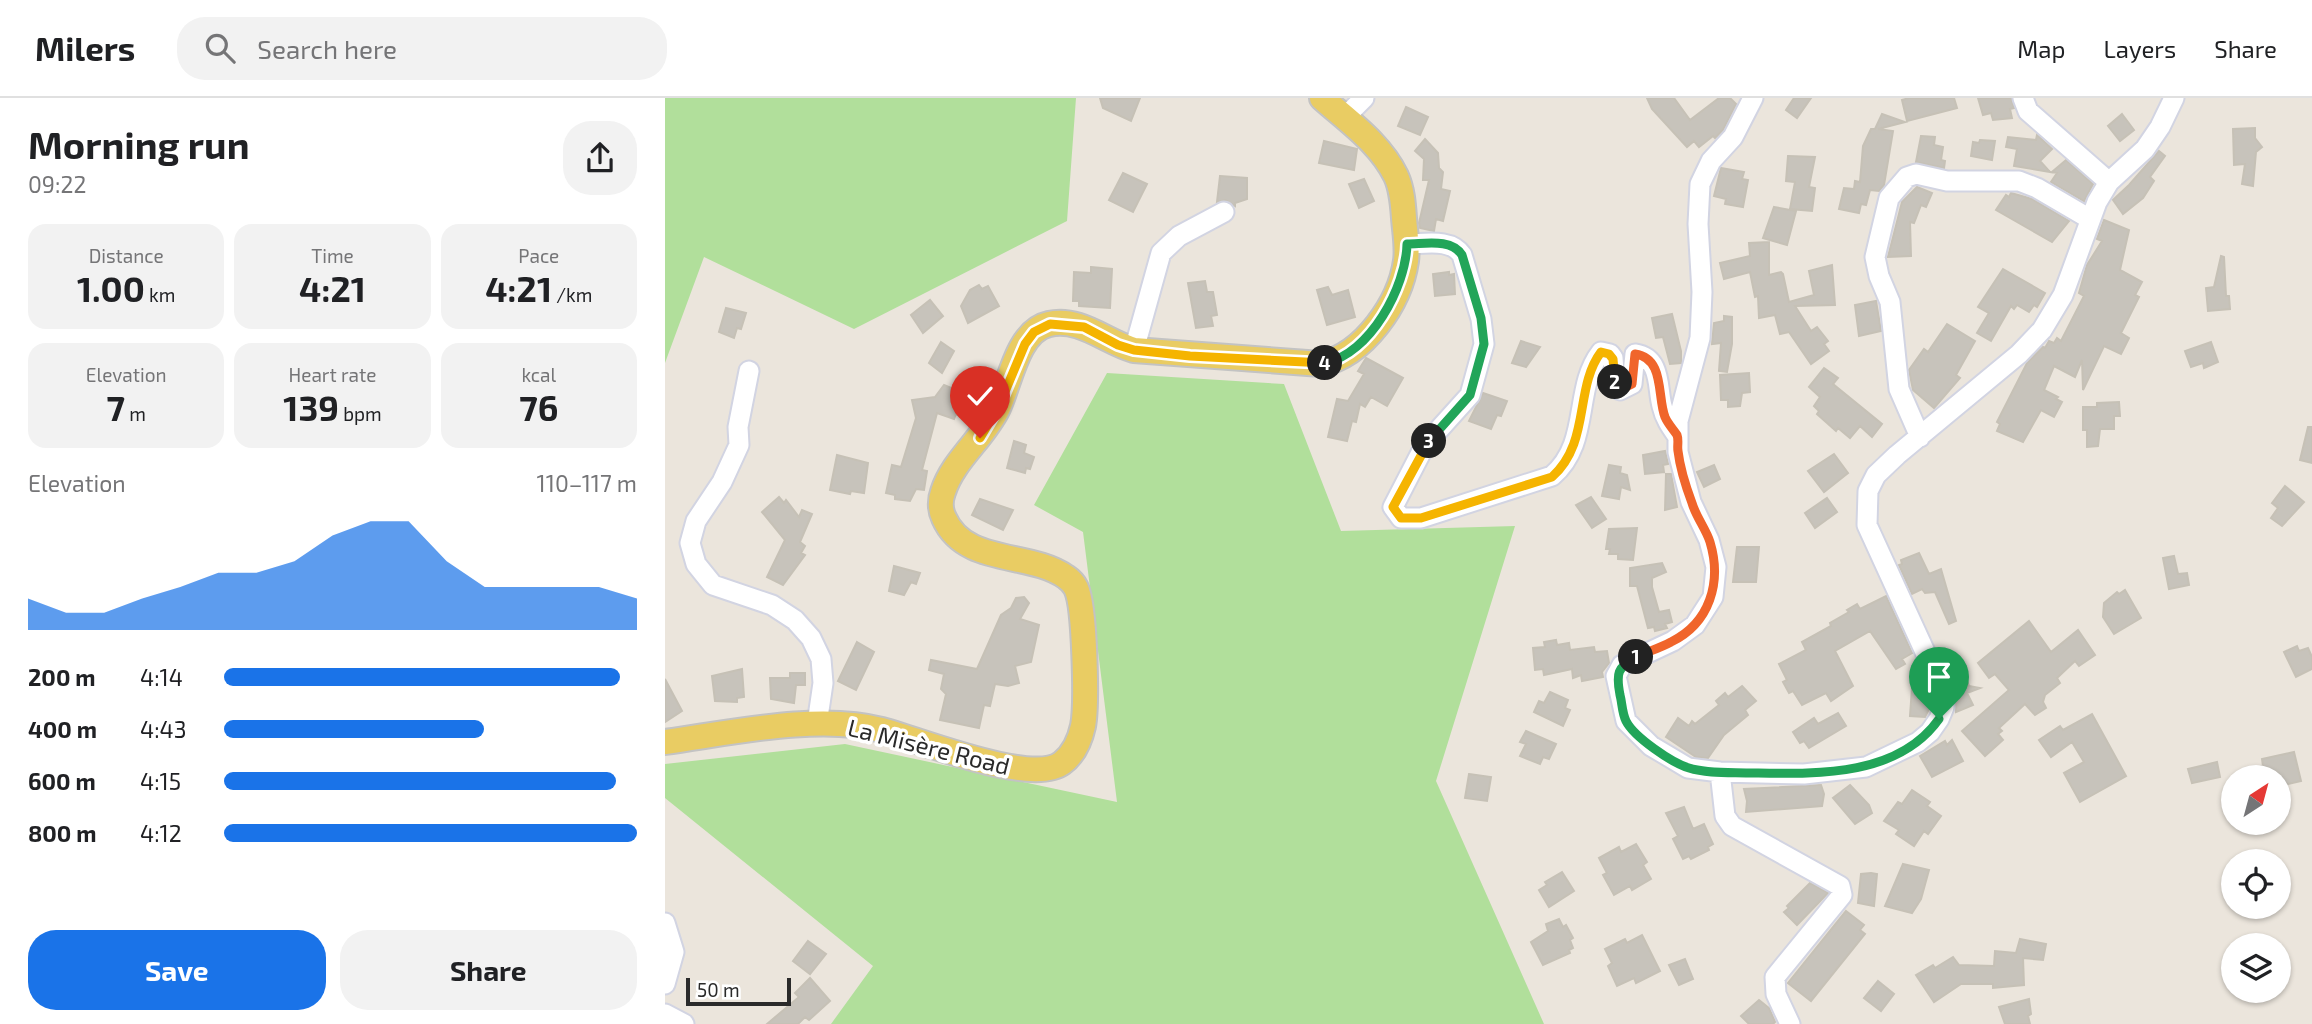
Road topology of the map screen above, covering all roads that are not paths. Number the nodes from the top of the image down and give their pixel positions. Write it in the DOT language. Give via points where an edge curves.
graph roads {
  1 [pos="1322,98"];
  2 [pos="1364,98"];
  3 [pos="1753,98"];
  4 [pos="2023,98"];
  5 [pos="2174,98"];
  6 [pos="1345,117"];
  7 [pos="2109,182"];
  8 [pos="1224,212"];
  9 [pos="2090,219"];
  10 [pos="1407,244"];
  11 [pos="1134,350"];
  12 [pos="749,371"];
  13 [pos="1678,437"];
  14 [pos="1920,437"];
  15 [pos="817,724"];
  16 [pos="665,742"];
  17 [pos="1720,772"];
  18 [pos="665,923"];
  19 [pos="665,984"];
  20 [pos="665,1014"];
  21 [pos="684,1024"];
  22 [pos="1790,1024"];
  1 -- 6 [label="main road, La Misère Road"];
  2 -- 6 [label="street"];
  3 -- 13 [label="street" via="1700,184 1700,338"];
  4 -- 7 [label="street" via="2028,111"];
  5 -- 7 [label="street" via="2145,149"];
  6 -- 10 [label="main road, La Misère Road" via="1370,140 1397,178"];
  7 -- 9 [label="street"];
  8 -- 11 [label="street" via="1179,236 1161,253"];
  9 -- 14 [label="street" via="2063,295 2042,330"];
  9 -- 14 [label="street" via="2019,181 1947,181 1916,174 1907,177 1889,198 1875,257 1890,302 1899,388"];
  10 -- 11 [label="main road, La Misère Road" via="1402,281 1393,301 1365,336 1337,360 1321,364"];
  10 -- 13 [label="street" via="1457,247 1481,318 1484,344 1470,395 1425,445 1393,507 1401,518 1421,518 1552,477 1576,444 1592,370 1601,352 1613,359 1615,385 1620,390 1632,384 1635,354 1649,360 1661,385 1666,420"];
  11 -- 15 [label="main road, La Misère Road" via="1065,323 1034,332 1018,356 992,419 942,494 943,518 957,536 995,555 1053,569 1076,588 1082,616 1084,715 1072,752 1054,768 1025,770 880,729"];
  12 -- 15 [label="street" via="739,445 696,521 689,543 696,564 713,585 772,606 795,620 811,638 821,659 823,683"];
  13 -- 17 [label="street" via="1691,502 1716,567 1713,597 1695,625 1622,665 1616,676 1626,721 1651,746 1688,768"];
  14 -- 17 [label="street" via="1876,475 1868,491 1867,525 1942,689 1944,707 1939,719 1918,742 1866,767 1804,774"];
  15 -- 16 [label="main road, La Misère Road"];
  17 -- 22 [label="street" via="1725,816 1731,826 1832,880 1842,895 1775,977 1776,995"];
  18 -- 19 [label="street" via="674,952"];
  20 -- 21 [label="street"];
}
